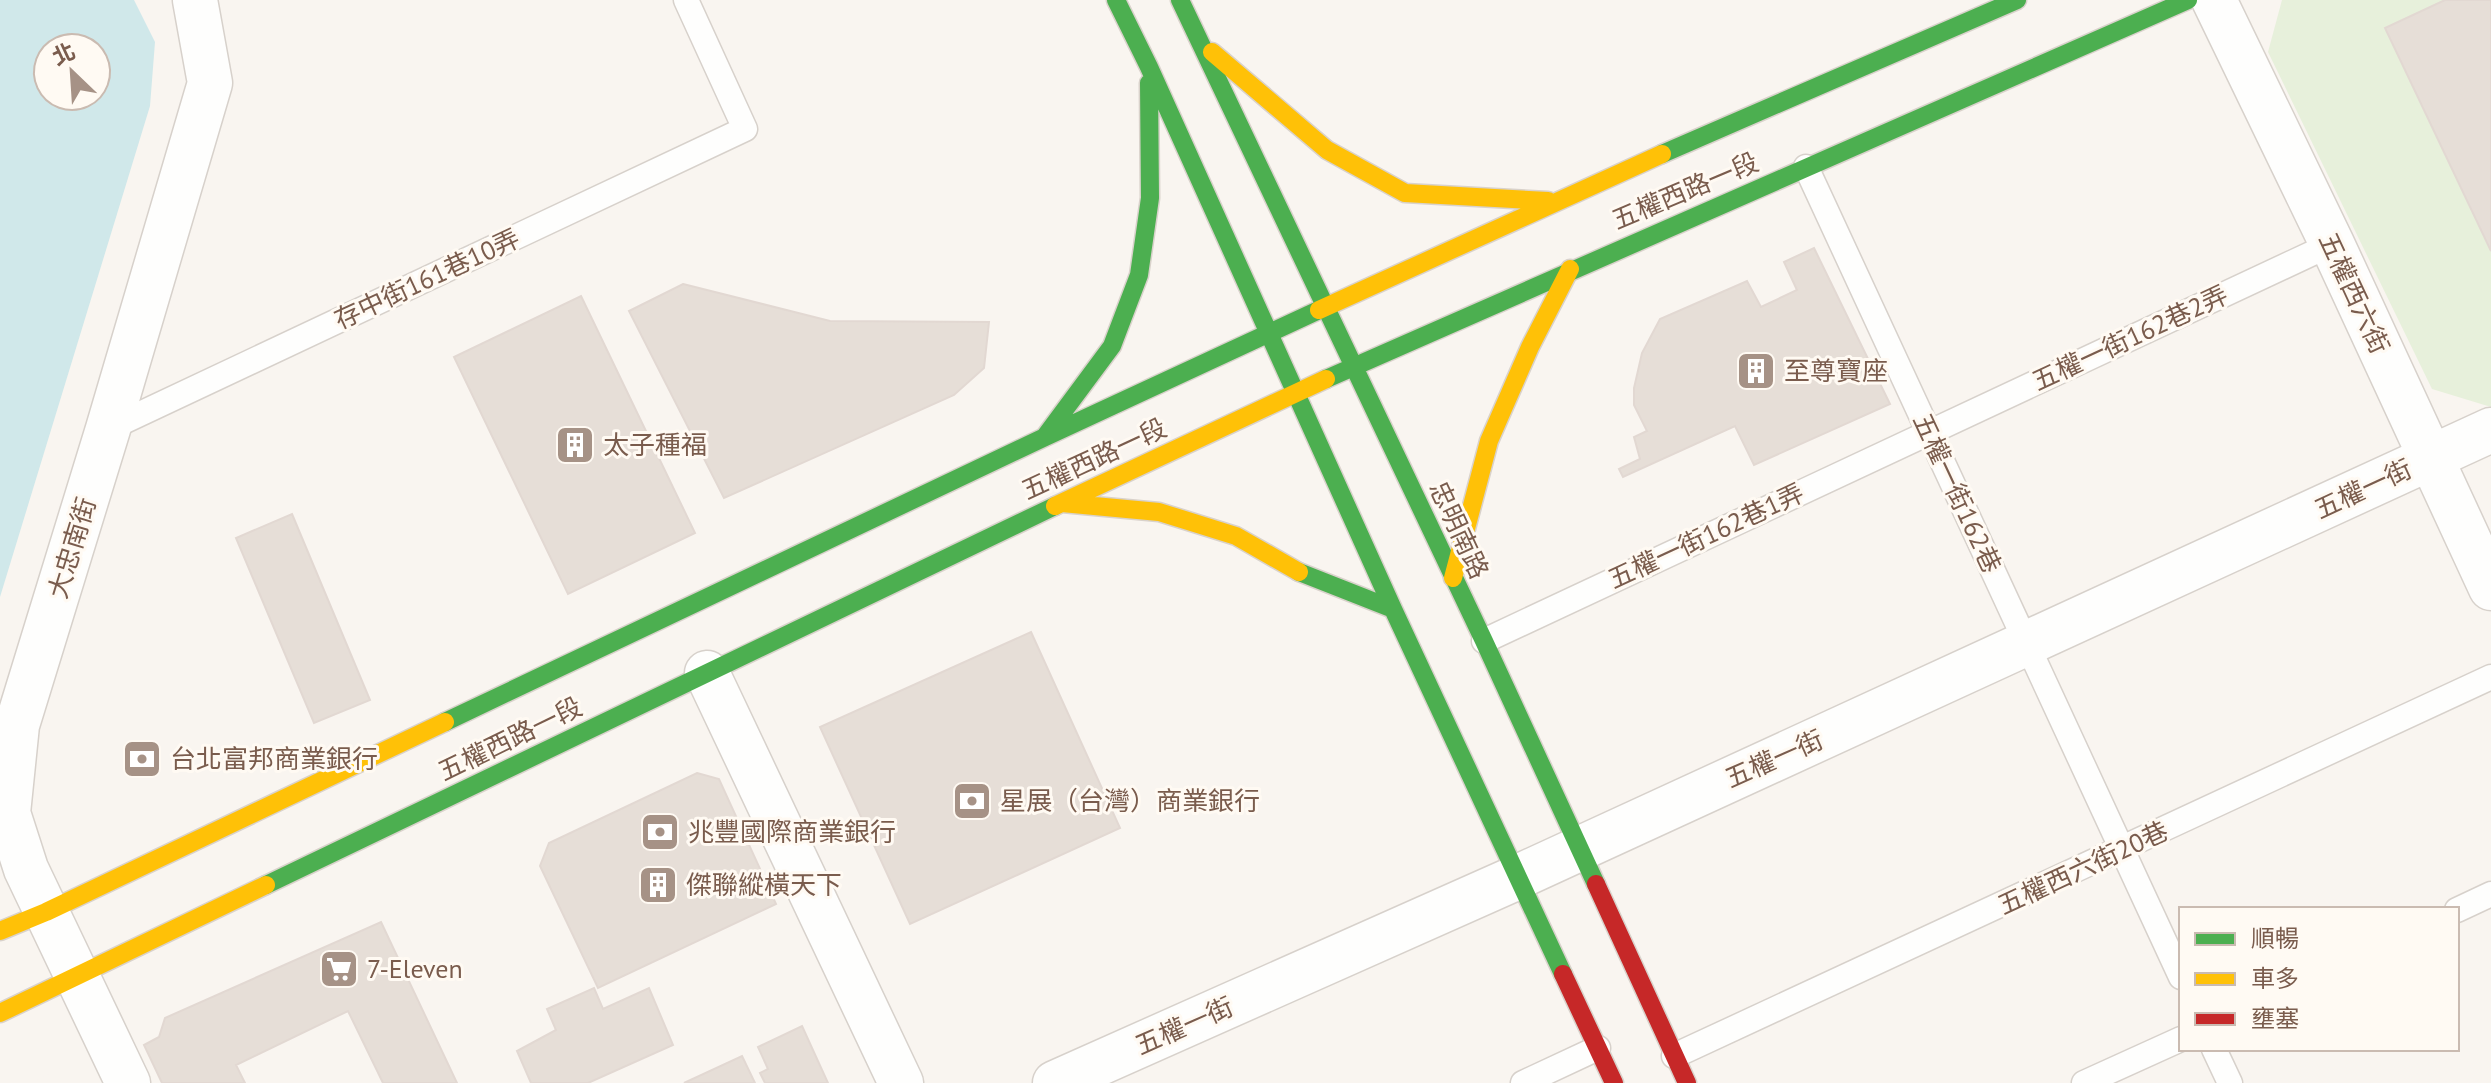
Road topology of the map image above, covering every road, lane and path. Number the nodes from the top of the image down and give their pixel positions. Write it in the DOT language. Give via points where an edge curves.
graph roads {
  1 [pos="196,0"];
  2 [pos="686,0"];
  3 [pos="1116,0"];
  4 [pos="1180,0"];
  5 [pos="2017,0"];
  6 [pos="2188,0"];
  7 [pos="2214,0"];
  8 [pos="1199,41"];
  9 [pos="1149,67"];
  10 [pos="1806,167"];
  11 [pos="1554,201"];
  12 [pos="2332,244"];
  13 [pos="1570,269"];
  14 [pos="1327,307"];
  15 [pos="1269,334"];
  16 [pos="1354,365"];
  17 [pos="1298,394"];
  18 [pos="108,429"];
  19 [pos="2491,430"];
  20 [pos="1928,431"];
  21 [pos="1045,437"];
  22 [pos="2431,458"];
  23 [pos="1060,503"];
  24 [pos="1453,578"];
  25 [pos="2491,588"];
  26 [pos="1393,609"];
  27 [pos="1484,641"];
  28 [pos="2027,645"];
  29 [pos="707,673"];
  30 [pos="2491,677"];
  31 [pos="1579,848"];
  32 [pos="2122,850"];
  33 [pos="1518,877"];
  34 [pos="2491,894"];
  35 [pos="2459,909"];
  36 [pos="46,912"];
  37 [pos="3,930"];
  38 [pos="2179,973"];
  39 [pos="77,976"];
  40 [pos="0,1013"];
  41 [pos="2179,1040"];
  42 [pos="1598,1048"];
  43 [pos="2215,1051"];
  44 [pos="1674,1056"];
  45 [pos="128,1083"];
  46 [pos="901,1083"];
  47 [pos="1055,1083"];
  48 [pos="1523,1083"];
  49 [pos="1614,1083"];
  50 [pos="1687,1083"];
  51 [pos="2084,1083"];
  52 [pos="2230,1083"];
  1 -- 18 [label="street, 大忠南街" via="210,83"];
  2 -- 18 [label="lane, 存中街161巷10弄" via="745,129"];
  3 -- 9 [label="main road"];
  4 -- 8 [label="main road, 忠明南路"];
  5 -- 11 [label="main road, 五權西路一段"];
  6 -- 10 [label="main road, 五權西路一段"];
  7 -- 12 [label="street, 五權西六街"];
  8 -- 11 [label="main road" via="1327,150 1405,193"];
  8 -- 14 [label="main road, 忠明南路"];
  9 -- 15 [label="main road"];
  9 -- 21 [label="main road" via="1150,198 1139,275 1112,346"];
  10 -- 13 [label="main road, 五權西路一段"];
  10 -- 20 [label="lane, 五權一街162巷"];
  11 -- 14 [label="main road, 五權西路一段"];
  12 -- 20 [label="lane, 五權一街162巷2弄"];
  12 -- 22 [label="street, 五權西六街"];
  13 -- 16 [label="main road, 五權西路一段"];
  13 -- 24 [label="main road" via="1489,441"];
  14 -- 15 [label="main road, 五權西路一段"];
  14 -- 16 [label="main road, 忠明南路"];
  15 -- 17 [label="main road"];
  15 -- 21 [label="main road, 五權西路一段"];
  16 -- 17 [label="main road, 五權西路一段"];
  16 -- 24 [label="main road, 忠明南路"];
  17 -- 23 [label="main road, 五權西路一段"];
  17 -- 26 [label="main road"];
  18 -- 36 [label="street, 大忠南街" via="17,725 8,813"];
  19 -- 22 [label="street, 五權一街"];
  20 -- 27 [label="lane, 五權一街162巷1弄"];
  20 -- 28 [label="lane, 五權一街162巷"];
  21 -- 36 [label="main road, 五權西路一段"];
  22 -- 25 [label="street, 五權西六街"];
  22 -- 28 [label="street, 五權一街"];
  23 -- 26 [label="main road" via="1159,512 1236,536 1299,572"];
  23 -- 29 [label="main road, 五權西路一段"];
  24 -- 27 [label="main road, 忠明南路"];
  26 -- 33 [label="main road"];
  27 -- 31 [label="main road, 忠明南路"];
  28 -- 31 [label="street, 五權一街"];
  28 -- 32 [label="lane, 五權一街162巷"];
  29 -- 39 [label="main road, 五權西路一段"];
  29 -- 46 [label="street"];
  30 -- 32 [label="lane, 五權西六街20巷"];
  31 -- 33 [label="street, 五權一街"];
  31 -- 44 [label="main road, 忠明南路"];
  32 -- 38 [label="lane, 五權一街162巷"];
  32 -- 44 [label="lane, 五權西六街20巷"];
  33 -- 42 [label="main road"];
  33 -- 47 [label="street, 五權一街"];
  34 -- 35 [label="lane"];
  36 -- 37 [label="main road, 五權西路一段"];
  36 -- 39 [label="street, 大忠南街"];
  39 -- 40 [label="main road, 五權西路一段"];
  39 -- 45 [label="street, 大忠南街"];
  41 -- 51 [label="lane"];
  42 -- 48 [label="lane"];
  42 -- 49 [label="main road"];
  43 -- 52 [label="lane"];
  44 -- 50 [label="main road, 忠明南路"];
}
